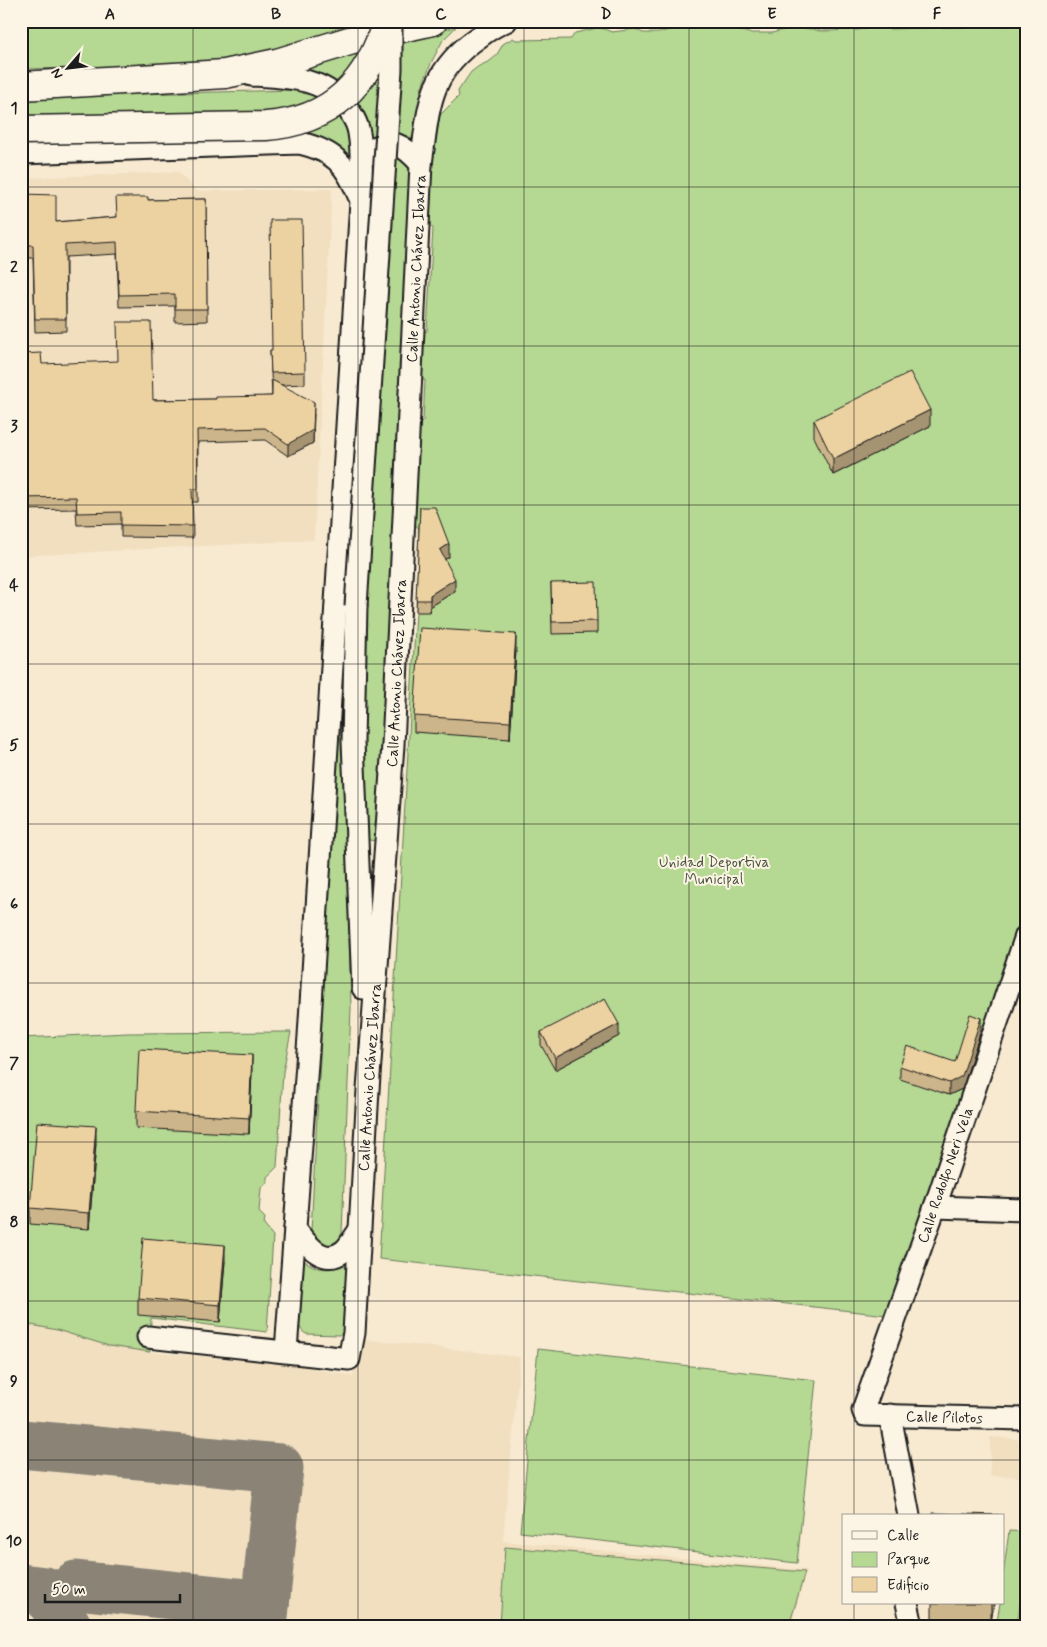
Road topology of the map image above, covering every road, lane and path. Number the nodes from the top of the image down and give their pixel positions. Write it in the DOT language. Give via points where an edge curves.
graph roads {
  1 [pos="389,21"];
  2 [pos="433,21"];
  3 [pos="506,21"];
  4 [pos="226,74"];
  5 [pos="21,86"];
  6 [pos="21,130"];
  7 [pos="21,153"];
  8 [pos="421,164"];
  9 [pos="361,166"];
  10 [pos="361,201"];
  11 [pos="1026,936"];
  12 [pos="1022,962"];
  13 [pos="1017,986"];
  14 [pos="368,1090"];
  15 [pos="935,1207"];
  16 [pos="1026,1210"];
  17 [pos="294,1229"];
  18 [pos="359,1231"];
  19 [pos="148,1337"];
  20 [pos="286,1351"];
  21 [pos="864,1413"];
  22 [pos="890,1415"];
  23 [pos="1026,1419"];
  24 [pos="909,1514"];
  25 [pos="907,1604"];
  26 [pos="912,1626"];
  1 -- 6 [label="main road, bridge" via="372,60 351,89 338,101 306,119 266,126"];
  1 -- 14 [label="street, bridge" via="391,69 356,606 353,741"];
  2 -- 4 [label="main road"];
  3 -- 8 [label="street, Calle Antonio Chávez Ibarra" via="468,45 440,78 431,96"];
  4 -- 5 [label="main road"];
  4 -- 9 [label="street" via="282,77 328,89 353,116 359,131"];
  7 -- 10 [label="street" via="300,143 316,147 340,162 351,176"];
  8 -- 9 [label="street" via="410,151 392,144 373,151"];
  8 -- 14 [label="street, Calle Antonio Chávez Ibarra" via="393,746"];
  9 -- 10 [label="street"];
  10 -- 17 [label="street"];
  11 -- 12 [label="street, Calle Rodolfo Neri Vela"];
  12 -- 13 [label="street, Calle Rodolfo Neri Vela"];
  13 -- 15 [label="street, Calle Rodolfo Neri Vela"];
  14 -- 18 [label="street, Calle Antonio Chávez Ibarra"];
  15 -- 16 [label="street"];
  15 -- 21 [label="street, Calle Rodolfo Neri Vela"];
  17 -- 18 [label="street" via="320,1255 344,1250"];
  17 -- 20 [label="street"];
  18 -- 20 [label="street, Calle Antonio Chávez Ibarra" via="354,1333 349,1359"];
  19 -- 20 [label="street"];
  21 -- 22 [label="street, Calle Pilotos"];
  22 -- 23 [label="street, Calle Pilotos"];
  22 -- 24 [label="street"];
  25 -- 26 [label="street"];
}
